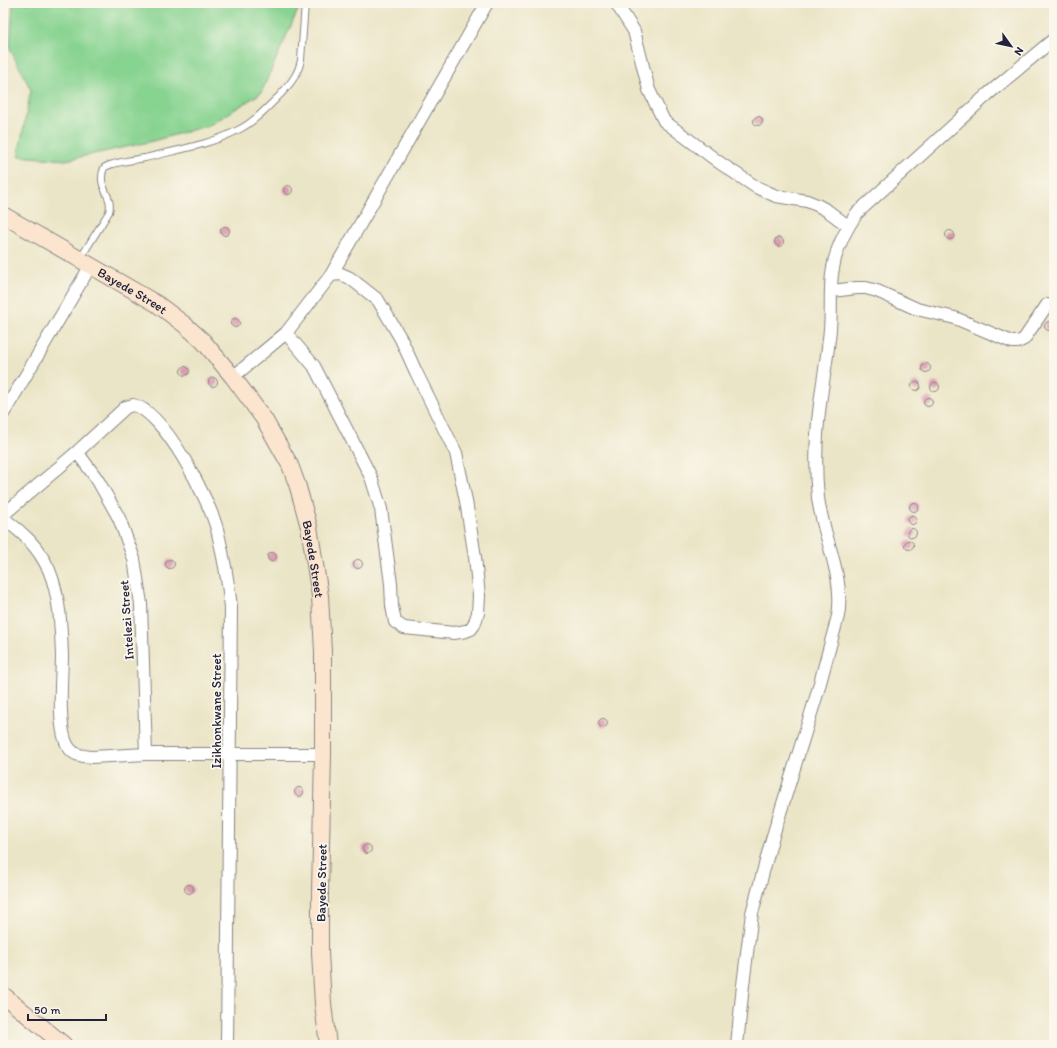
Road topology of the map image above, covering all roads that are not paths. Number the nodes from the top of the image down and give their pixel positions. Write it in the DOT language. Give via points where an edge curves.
graph roads {
  1 [pos="305,3"];
  2 [pos="487,3"];
  3 [pos="616,3"];
  4 [pos="1054,39"];
  5 [pos="3,215"];
  6 [pos="848,226"];
  7 [pos="85,262"];
  8 [pos="331,275"];
  9 [pos="832,291"];
  10 [pos="1046,305"];
  11 [pos="286,333"];
  12 [pos="233,377"];
  13 [pos="3,414"];
  14 [pos="77,452"];
  15 [pos="3,516"];
  16 [pos="146,754"];
  17 [pos="230,754"];
  18 [pos="323,754"];
  19 [pos="3,995"];
  20 [pos="64,1045"];
  21 [pos="227,1045"];
  22 [pos="328,1045"];
  23 [pos="737,1045"];
  1 -- 7 [label="lane" via="302,60 296,76 256,119 218,139 104,168 101,182 108,198 109,212 94,234"];
  2 -- 8 [label="street"];
  3 -- 6 [label="street" via="634,31 649,90 664,121 756,187 776,196 817,205"];
  4 -- 6 [label="street" via="876,194"];
  5 -- 7 [label="street, Bayede Street"];
  6 -- 9 [label="street" via="832,268"];
  7 -- 12 [label="street, Bayede Street" via="157,304 186,325"];
  7 -- 13 [label="street"];
  8 -- 11 [label="street"];
  8 -- 11 [label="street" via="344,275 378,300 401,339 456,453 474,550 479,596 478,613 471,629 454,633 428,631 404,628 395,622 381,509 372,477 314,366"];
  9 -- 10 [label="street" via="866,288 877,291 917,309 955,318 1012,342 1024,339"];
  9 -- 23 [label="street" via="830,328 819,405 816,464 818,499 839,584 840,607 752,913"];
  11 -- 12 [label="street"];
  12 -- 18 [label="street, Bayede Street" via="264,419 290,465 309,527 320,596"];
  14 -- 15 [label="street"];
  14 -- 16 [label="street, Intelezi Street" via="97,479 119,518 134,559 141,604"];
  14 -- 17 [label="street, Izikhonkwane Street" via="126,408 136,406 159,424 185,461 209,507 216,528 231,607"];
  15 -- 16 [label="street" via="37,548 54,586 60,630 63,731 69,749 88,756"];
  16 -- 17 [label="street"];
  17 -- 18 [label="street"];
  17 -- 21 [label="street, Izikhonkwane Street"];
  18 -- 22 [label="street, Bayede Street" via="320,953"];
  19 -- 20 [label="street"];
}
